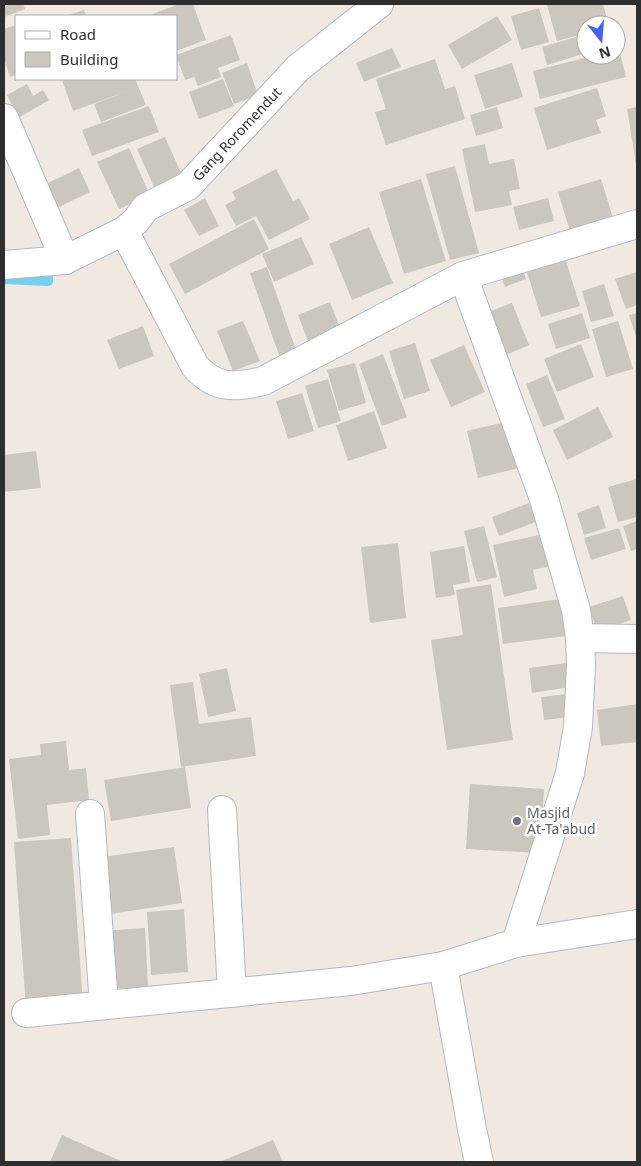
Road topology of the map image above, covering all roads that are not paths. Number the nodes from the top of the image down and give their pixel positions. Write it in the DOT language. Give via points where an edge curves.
graph roads {
  1 [pos="379,4"];
  2 [pos="4,118"];
  3 [pos="637,224"];
  4 [pos="124,232"];
  5 [pos="65,260"];
  6 [pos="4,265"];
  7 [pos="463,276"];
  8 [pos="580,638"];
  9 [pos="637,639"];
  10 [pos="222,810"];
  11 [pos="90,814"];
  12 [pos="637,924"];
  13 [pos="516,943"];
  14 [pos="443,966"];
  15 [pos="232,993"];
  16 [pos="104,1005"];
  17 [pos="26,1013"];
  18 [pos="479,1162"];
  1 -- 4 [label="street, Gang Roromendut" via="298,68 188,186 145,208"];
  2 -- 5 [label="street"];
  3 -- 7 [label="street"];
  4 -- 5 [label="street, Gang Roromendut"];
  4 -- 7 [label="street" via="195,366 202,375 232,386 263,381"];
  5 -- 6 [label="street"];
  7 -- 8 [label="street" via="544,499 576,610"];
  8 -- 9 [label="street"];
  8 -- 13 [label="street" via="578,727 570,773"];
  10 -- 15 [label="street"];
  11 -- 16 [label="street"];
  12 -- 13 [label="street"];
  13 -- 14 [label="street"];
  14 -- 15 [label="street" via="351,981"];
  14 -- 18 [label="street"];
  15 -- 16 [label="street"];
  16 -- 17 [label="street"];
}
